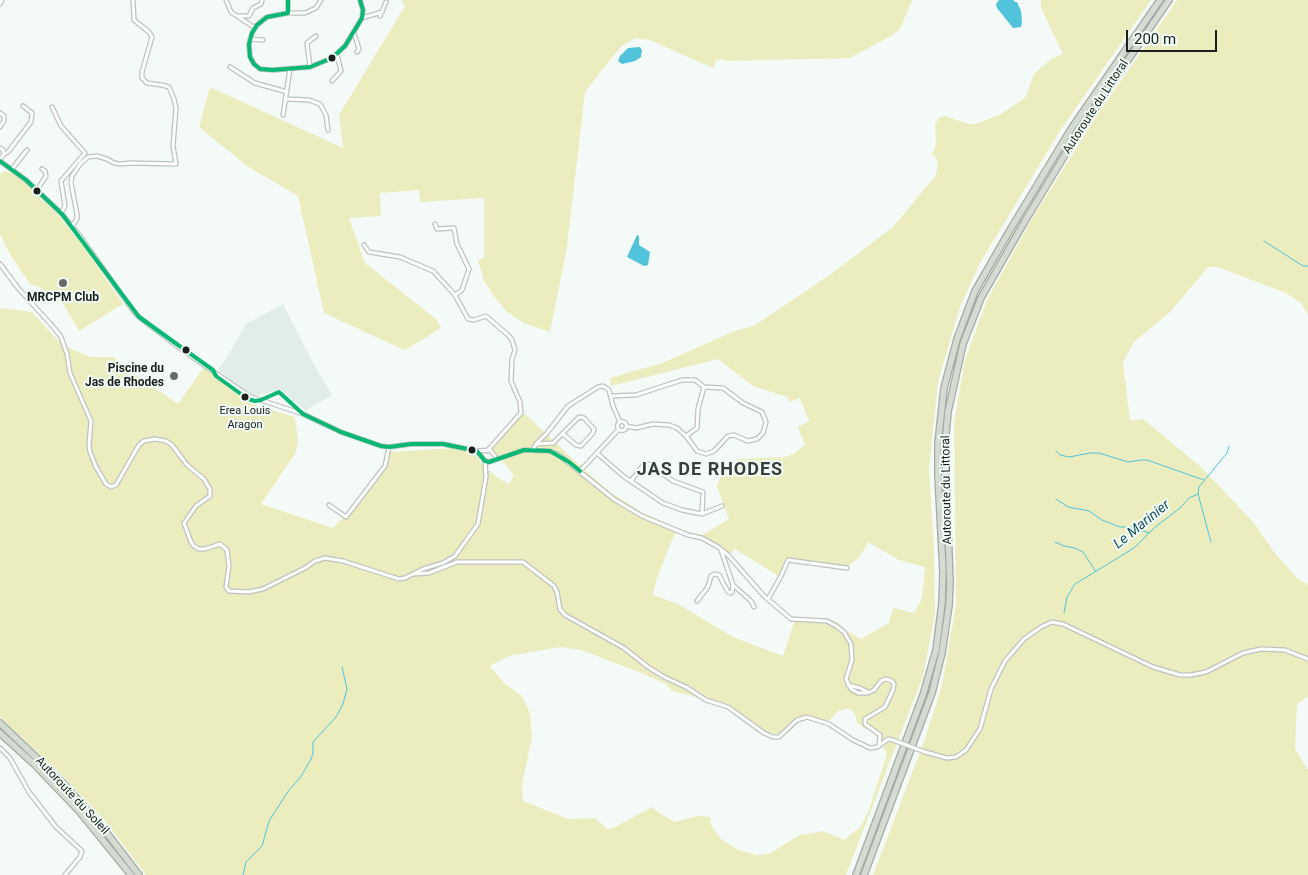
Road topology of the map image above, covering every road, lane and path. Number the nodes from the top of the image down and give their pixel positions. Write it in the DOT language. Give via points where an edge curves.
graph roads {
  1 [pos="2,0"];
  2 [pos="133,0"];
  3 [pos="226,0"];
  4 [pos="262,0"];
  5 [pos="288,0"];
  6 [pos="321,0"];
  7 [pos="360,0"];
  8 [pos="1160,0"];
  9 [pos="1169,0"];
  10 [pos="386,2"];
  11 [pos="0,4"];
  12 [pos="382,12"];
  13 [pos="288,13"];
  14 [pos="239,16"];
  15 [pos="380,16"];
  16 [pos="362,18"];
  17 [pos="255,28"];
  18 [pos="354,33"];
  19 [pos="316,36"];
  20 [pos="250,39"];
  21 [pos="262,40"];
  22 [pos="362,45"];
  23 [pos="337,54"];
  24 [pos="230,66"];
  25 [pos="310,67"];
  26 [pos="290,69"];
  27 [pos="332,80"];
  28 [pos="286,92"];
  29 [pos="285,100"];
  30 [pos="23,106"];
  31 [pos="52,107"];
  32 [pos="0,113"];
  33 [pos="283,115"];
  34 [pos="0,126"];
  35 [pos="328,130"];
  36 [pos="0,148"];
  37 [pos="27,150"];
  38 [pos="4,154"];
  39 [pos="0,160"];
  40 [pos="12,169"];
  41 [pos="42,169"];
  42 [pos="37,190"];
  43 [pos="61,213"];
  44 [pos="435,224"];
  45 [pos="72,226"];
  46 [pos="364,245"];
  47 [pos="0,264"];
  48 [pos="455,295"];
  49 [pos="704,387"];
  50 [pos="611,396"];
  51 [pos="620,422"];
  52 [pos="626,426"];
  53 [pos="619,429"];
  54 [pos="563,434"];
  55 [pos="686,436"];
  56 [pos="536,444"];
  57 [pos="389,447"];
  58 [pos="533,450"];
  59 [pos="477,451"];
  60 [pos="488,451"];
  61 [pos="597,453"];
  62 [pos="495,456"];
  63 [pos="501,457"];
  64 [pos="486,460"];
  65 [pos="494,460"];
  66 [pos="580,471"];
  67 [pos="631,481"];
  68 [pos="329,505"];
  69 [pos="722,506"];
  70 [pos="702,514"];
  71 [pos="721,549"];
  72 [pos="440,564"];
  73 [pos="426,568"];
  74 [pos="846,568"];
  75 [pos="433,572"];
  76 [pos="428,573"];
  77 [pos="415,574"];
  78 [pos="733,585"];
  79 [pos="768,599"];
  80 [pos="697,601"];
  81 [pos="754,606"];
  82 [pos="1308,659"];
  83 [pos="848,685"];
  84 [pos="868,693"];
  85 [pos="0,723"];
  86 [pos="0,733"];
  87 [pos="879,746"];
  88 [pos="0,748"];
  89 [pos="66,875"];
  90 [pos="130,875"];
  91 [pos="139,875"];
  92 [pos="856,875"];
  93 [pos="864,875"];
  1 -- 11 [label="street"];
  2 -- 45 [label="street" via="134,20 152,37 142,78 147,83 169,87 174,99 176,164 120,164 97,156 88,157 72,176 77,214"];
  3 -- 14 [label="street" via="231,12"];
  4 -- 14 [label="street" via="249,16"];
  5 -- 13 [label="street"];
  6 -- 13 [label="street" via="311,11"];
  7 -- 16 [label="street"];
  8 -- 92 [label="highway, Autoroute du Littoral" via="1072,129 1010,230 983,276 962,324 948,372 940,424 938,475 943,572 936,650 923,695"];
  9 -- 93 [label="highway, Autoroute du Littoral" via="1024,221 991,278 965,337 946,426 950,589 942,653 932,693"];
  10 -- 12 [label="street"];
  12 -- 15 [label="street"];
  12 -- 16 [label="street"];
  13 -- 17 [label="street" via="271,15"];
  14 -- 17 [label="street"];
  16 -- 18 [label="street"];
  17 -- 20 [label="street"];
  18 -- 22 [label="street" via="358,51"];
  18 -- 23 [label="street"];
  19 -- 25 [label="street" via="305,43"];
  20 -- 21 [label="street"];
  20 -- 26 [label="street" via="250,57 257,67 264,70"];
  23 -- 25 [label="street"];
  23 -- 27 [label="street" via="341,71"];
  24 -- 28 [label="street" via="255,83"];
  25 -- 26 [label="street"];
  26 -- 28 [label="street"];
  28 -- 29 [label="street"];
  29 -- 33 [label="street"];
  29 -- 35 [label="street" via="309,100 323,106"];
  30 -- 38 [label="street" via="32,113 31,122"];
  31 -- 43 [label="street" via="61,126 86,153 61,181 66,206"];
  32 -- 34 [label="street" via="4,116"];
  36 -- 38 [label="street"];
  37 -- 40 [label="street"];
  38 -- 39 [label="street"];
  39 -- 40 [label="street"];
  40 -- 42 [label="street"];
  41 -- 42 [label="street" via="46,176"];
  42 -- 43 [label="street"];
  43 -- 45 [label="street"];
  44 -- 48 [label="street" via="437,229 454,228 456,244 469,268 462,290"];
  45 -- 57 [label="street" via="134,312 185,352 250,396 303,414 364,441"];
  46 -- 48 [label="street" via="369,252 400,257 433,271"];
  47 -- 77 [label="street" via="61,337 70,373 91,421 90,452 106,484 116,485 139,444 155,439 172,446 206,482 210,496 196,506 184,522 194,546 205,549 220,544 227,550 226,587 229,592 263,589 326,558 399,579"];
  48 -- 60 [label="street" via="468,319 486,316 509,336 515,350 511,381 520,402 519,416"];
  49 -- 50 [label="street" via="695,380 682,380 636,395"];
  49 -- 55 [label="street" via="697,428"];
  49 -- 55 [label="street" via="723,388 759,410 765,417 766,427 757,439 748,441 728,436 714,451 706,454 695,449"];
  50 -- 51 [label="street"];
  50 -- 56 [label="street" via="606,388 598,387 572,403"];
  51 -- 52 [label="street"];
  51 -- 53 [label="street"];
  52 -- 53 [label="street" via="624,430"];
  52 -- 55 [label="street" via="640,428 661,424 677,428"];
  53 -- 61 [label="street"];
  54 -- 54 [label="street" via="579,417 594,429 581,446"];
  54 -- 56 [label="street" via="553,443"];
  56 -- 58 [label="street"];
  57 -- 59 [label="street" via="443,444"];
  57 -- 68 [label="street" via="385,466 346,517"];
  58 -- 63 [label="street"];
  58 -- 66 [label="street" via="560,455"];
  59 -- 60 [label="street"];
  59 -- 64 [label="street"];
  60 -- 62 [label="street"];
  60 -- 64 [label="street"];
  61 -- 66 [label="street"];
  61 -- 67 [label="street"];
  62 -- 63 [label="street"];
  62 -- 65 [label="street"];
  63 -- 65 [label="street"];
  64 -- 65 [label="street"];
  64 -- 72 [label="street" via="486,485 478,524 455,556"];
  66 -- 71 [label="street" via="615,500 642,516 702,538"];
  67 -- 70 [label="street" via="663,503"];
  67 -- 70 [label="street" via="644,464 648,464 674,481 703,492"];
  69 -- 70 [label="street"];
  71 -- 78 [label="street"];
  71 -- 79 [label="street"];
  72 -- 73 [label="street"];
  72 -- 75 [label="street"];
  73 -- 76 [label="street"];
  73 -- 77 [label="street"];
  74 -- 79 [label="street" via="788,560"];
  75 -- 76 [label="street"];
  75 -- 87 [label="street" via="457,562 522,562 554,586 560,609 565,615 624,648 664,677 728,707 764,733 781,736 799,718 807,716 829,724 870,748"];
  76 -- 77 [label="street"];
  78 -- 80 [label="street" via="729,593 719,575 712,575 708,587"];
  78 -- 81 [label="street"];
  79 -- 83 [label="street" via="791,619 827,621 844,632 850,640 852,653 846,677"];
  82 -- 87 [label="street, bridge" via="1286,650 1262,649 1237,656 1206,672 1180,675 1153,667 1063,624 1052,622 1024,639 1005,661 991,689 980,729 966,750 956,757 947,758 892,740"];
  83 -- 84 [label="street"];
  83 -- 84 [label="street" via="855,693"];
  84 -- 87 [label="street" via="882,680 893,682 885,707 864,721 880,735"];
  85 -- 91 [label="highway, Autoroute du Soleil" via="64,784"];
  86 -- 90 [label="highway, Autoroute du Soleil" via="79,812"];
  88 -- 89 [label="street" via="56,827 82,851"];
}
